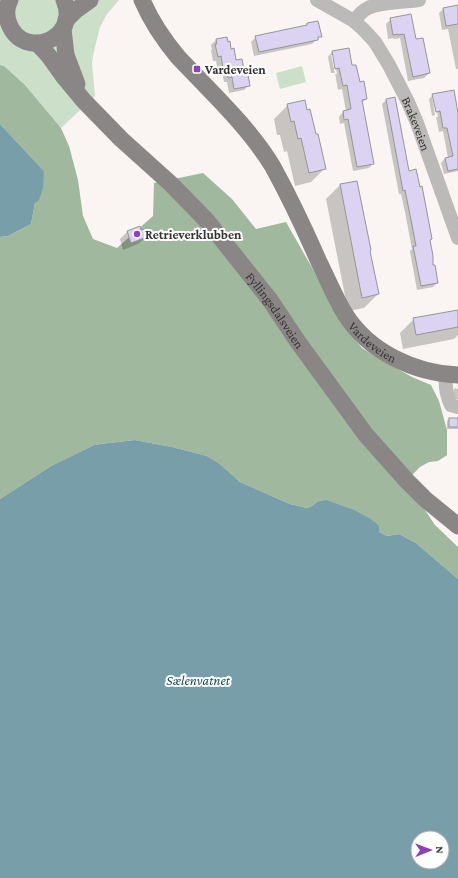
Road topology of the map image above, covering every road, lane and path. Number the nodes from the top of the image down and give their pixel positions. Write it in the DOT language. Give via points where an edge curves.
graph roads {
  1 [pos="10,0"];
  2 [pos="64,0"];
  3 [pos="90,0"];
  4 [pos="142,0"];
  5 [pos="317,0"];
  6 [pos="419,0"];
  7 [pos="0,13"];
  8 [pos="354,21"];
  9 [pos="64,25"];
  10 [pos="11,28"];
  11 [pos="37,43"];
  12 [pos="84,101"];
  13 [pos="458,238"];
  14 [pos="452,375"];
  15 [pos="458,407"];
  16 [pos="458,526"];
  1 -- 10 [label="main road" via="7,20"];
  2 -- 9 [label="main road, Fyllingsdalsveien" via="67,12"];
  3 -- 9 [label="main road" via="76,10"];
  4 -- 14 [label="main road, Vardeveien" via="168,46 260,147 293,206 334,294 353,325 365,338 389,355 425,371"];
  5 -- 8 [label="street, Brakeveien"];
  6 -- 8 [label="street" via="367,8"];
  7 -- 10 [label="main road"];
  8 -- 13 [label="street, Brakeveien" via="374,42 408,102"];
  9 -- 11 [label="main road" via="52,40"];
  9 -- 12 [label="main road, Fyllingsdalsveien" via="66,55"];
  10 -- 11 [label="main road" via="22,40"];
  11 -- 12 [label="main road, Fyllingsdalsveien"];
  12 -- 16 [label="main road, Fyllingsdalsveien" via="208,222 270,300 366,434 407,481"];
  14 -- 15 [label="street, Vardeveien" via="445,386 451,405"];
}
